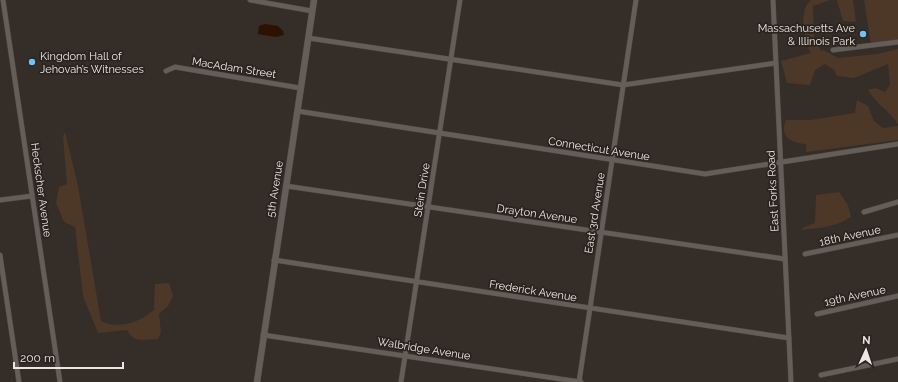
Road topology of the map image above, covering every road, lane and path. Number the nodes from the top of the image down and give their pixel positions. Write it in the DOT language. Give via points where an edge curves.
graph roads {
  1 [pos="3,0"];
  2 [pos="250,0"];
  3 [pos="314,0"];
  4 [pos="460,0"];
  5 [pos="636,0"];
  6 [pos="773,0"];
  7 [pos="312,11"];
  8 [pos="308,38"];
  9 [pos="898,42"];
  10 [pos="833,50"];
  11 [pos="451,60"];
  12 [pos="776,63"];
  13 [pos="166,71"];
  14 [pos="623,85"];
  15 [pos="300,88"];
  16 [pos="297,111"];
  17 [pos="439,133"];
  18 [pos="898,144"];
  19 [pos="612,160"];
  20 [pos="780,162"];
  21 [pos="286,186"];
  22 [pos="32,196"];
  23 [pos="0,200"];
  24 [pos="898,202"];
  25 [pos="428,208"];
  26 [pos="864,212"];
  27 [pos="602,233"];
  28 [pos="898,234"];
  29 [pos="805,254"];
  30 [pos="0,255"];
  31 [pos="785,259"];
  32 [pos="274,260"];
  33 [pos="417,282"];
  34 [pos="898,296"];
  35 [pos="590,308"];
  36 [pos="817,314"];
  37 [pos="263,334"];
  38 [pos="789,338"];
  39 [pos="405,355"];
  40 [pos="898,359"];
  41 [pos="822,375"];
  42 [pos="19,382"];
  43 [pos="60,382"];
  44 [pos="256,382"];
  45 [pos="402,382"];
  46 [pos="580,382"];
  47 [pos="791,382"];
  1 -- 22 [label="street, Heckscher Avenue"];
  2 -- 7 [label="street"];
  3 -- 7 [label="main road, 5th Avenue"];
  4 -- 11 [label="street, Stein Drive"];
  5 -- 14 [label="street, East 3rd Avenue"];
  6 -- 12 [label="street, East Forks Road"];
  7 -- 8 [label="main road, 5th Avenue"];
  8 -- 11 [label="street"];
  8 -- 15 [label="main road, 5th Avenue"];
  9 -- 10 [label="street"];
  11 -- 14 [label="street"];
  11 -- 17 [label="street, Stein Drive"];
  12 -- 14 [label="street"];
  12 -- 20 [label="street, East Forks Road"];
  13 -- 15 [label="street, MacAdam Street" via="176,67"];
  14 -- 19 [label="street, East 3rd Avenue"];
  15 -- 16 [label="main road, 5th Avenue"];
  16 -- 17 [label="street, Connecticut Avenue"];
  16 -- 21 [label="main road, 5th Avenue"];
  17 -- 19 [label="street, Connecticut Avenue"];
  17 -- 25 [label="street, Stein Drive"];
  18 -- 20 [label="street, Connecticut Avenue"];
  19 -- 20 [label="street, Connecticut Avenue" via="705,174"];
  19 -- 27 [label="street, East 3rd Avenue"];
  20 -- 31 [label="street, East Forks Road"];
  21 -- 25 [label="street, Drayton Avenue"];
  21 -- 32 [label="main road, 5th Avenue"];
  22 -- 23 [label="street"];
  22 -- 43 [label="street, Heckscher Avenue"];
  24 -- 26 [label="street"];
  25 -- 27 [label="street, Drayton Avenue"];
  25 -- 33 [label="street, Stein Drive"];
  27 -- 31 [label="street, Drayton Avenue"];
  27 -- 35 [label="street, East 3rd Avenue"];
  28 -- 29 [label="street, 18th Avenue"];
  30 -- 42 [label="street"];
  31 -- 38 [label="street, East Forks Road"];
  32 -- 33 [label="street, Frederick Avenue"];
  32 -- 37 [label="main road, 5th Avenue"];
  33 -- 35 [label="street, Frederick Avenue"];
  33 -- 39 [label="street, Stein Drive"];
  34 -- 36 [label="street, 19th Avenue"];
  35 -- 38 [label="street, Frederick Avenue"];
  35 -- 46 [label="street, East 3rd Avenue"];
  37 -- 39 [label="street, Walbridge Avenue"];
  37 -- 44 [label="main road, 5th Avenue"];
  38 -- 47 [label="street, East Forks Road"];
  39 -- 45 [label="street, Stein Drive"];
  39 -- 46 [label="street, Walbridge Avenue"];
  40 -- 41 [label="street"];
}
